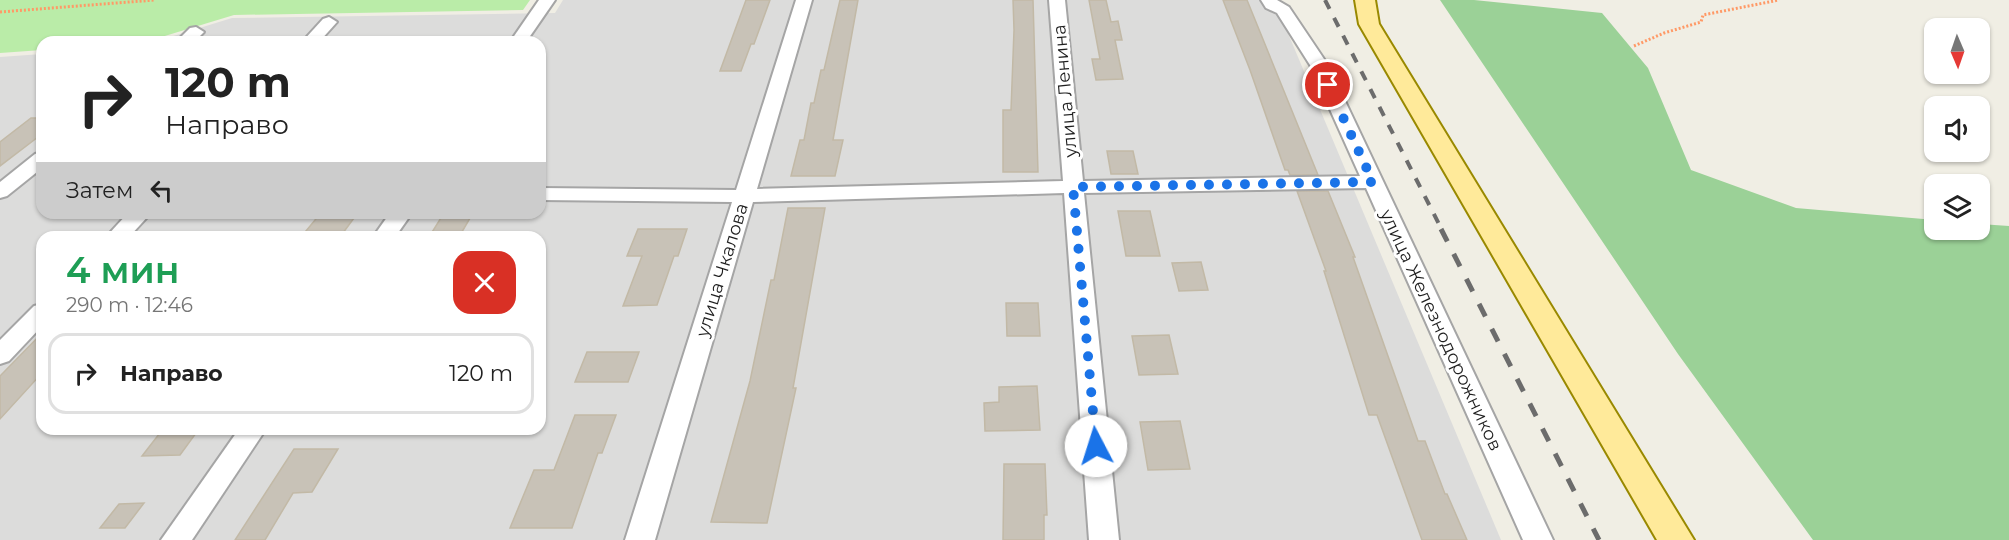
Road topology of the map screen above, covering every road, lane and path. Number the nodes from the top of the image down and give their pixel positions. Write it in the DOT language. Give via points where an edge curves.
graph roads {
  1 [pos="155,0"];
  2 [pos="547,0"];
  3 [pos="804,0"];
  4 [pos="1057,0"];
  5 [pos="1269,0"];
  6 [pos="1365,0"];
  7 [pos="1779,0"];
  8 [pos="0,12"];
  9 [pos="329,22"];
  10 [pos="316,36"];
  11 [pos="522,36"];
  12 [pos="1634,46"];
  13 [pos="36,162"];
  14 [pos="36,182"];
  15 [pos="1373,182"];
  16 [pos="5,184"];
  17 [pos="1073,187"];
  18 [pos="546,194"];
  19 [pos="744,196"];
  20 [pos="135,219"];
  21 [pos="123,231"];
  22 [pos="36,318"];
  23 [pos="0,355"];
  24 [pos="249,435"];
  25 [pos="176,540"];
  26 [pos="640,540"];
  27 [pos="1104,540"];
  28 [pos="1538,540"];
  29 [pos="1676,540"];
  1 -- 8 [label="path"];
  2 -- 11 [label="street"];
  3 -- 19 [label="street, улица Чкалова"];
  4 -- 17 [label="street, улица Ленина"];
  5 -- 15 [label="street, улица Железнодорожников" via="1283,10 1319,65"];
  6 -- 29 [label="main road" via="1369,24"];
  7 -- 12 [label="path" via="1703,15 1701,22"];
  9 -- 10 [label="street"];
  13 -- 16 [label="street"];
  14 -- 16 [label="street"];
  15 -- 17 [label="street"];
  15 -- 28 [label="street, улица Железнодорожников"];
  17 -- 19 [label="street"];
  17 -- 27 [label="street, улица Ленина"];
  18 -- 19 [label="street"];
  19 -- 26 [label="street, улица Чкалова"];
  20 -- 21 [label="street"];
  22 -- 23 [label="street"];
  24 -- 25 [label="street"];
}
